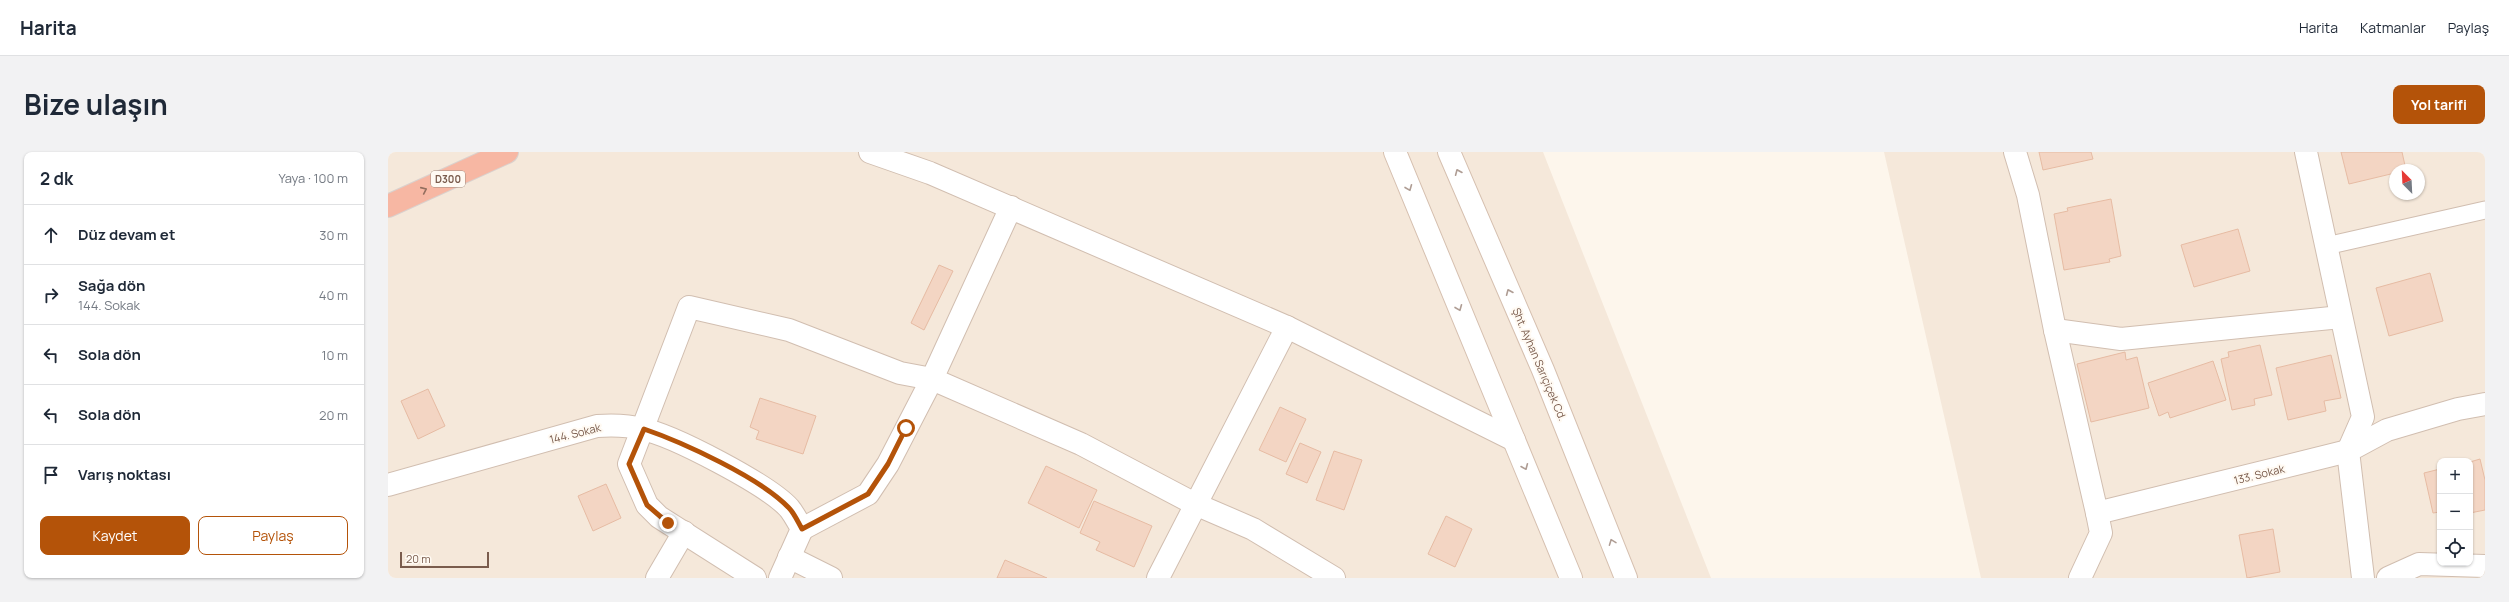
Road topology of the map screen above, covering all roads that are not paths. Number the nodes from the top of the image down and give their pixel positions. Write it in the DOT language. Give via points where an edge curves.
graph roads {
  1 [pos="507,152"];
  2 [pos="870,152"];
  3 [pos="1394,152"];
  4 [pos="1449,152"];
  5 [pos="2015,152"];
  6 [pos="2306,152"];
  7 [pos="388,206"];
  8 [pos="1011,207"];
  9 [pos="2485,210"];
  10 [pos="2326,246"];
  11 [pos="2341,317"];
  12 [pos="1287,327"];
  13 [pos="2055,330"];
  14 [pos="932,379"];
  15 [pos="2485,404"];
  16 [pos="644,429"];
  17 [pos="1514,440"];
  18 [pos="2348,451"];
  19 [pos="388,485"];
  20 [pos="1195,504"];
  21 [pos="2097,513"];
  22 [pos="802,529"];
  23 [pos="684,532"];
  24 [pos="789,557"];
  25 [pos="2485,566"];
  26 [pos="657,578"];
  27 [pos="754,578"];
  28 [pos="780,578"];
  29 [pos="831,578"];
  30 [pos="1158,578"];
  31 [pos="1334,578"];
  32 [pos="1571,578"];
  33 [pos="1626,578"];
  34 [pos="2080,578"];
  35 [pos="2363,578"];
  36 [pos="2388,578"];
  7 -- 1 [label="highway, D300, one-way"];
  2 -- 8 [label="street" via="930,172"];
  3 -- 17 [label="street, one-way"];
  33 -- 4 [label="street, Şht. Ayhan Sarıçiçek Cd., one-way" via="1543,370"];
  5 -- 13 [label="street" via="2028,194"];
  6 -- 10 [label="street"];
  8 -- 12 [label="street"];
  8 -- 14 [label="street"];
  9 -- 10 [label="lane"];
  10 -- 11 [label="street"];
  11 -- 13 [label="street" via="2120,339"];
  11 -- 18 [label="street" via="2363,417"];
  12 -- 17 [label="street"];
  12 -- 20 [label="street"];
  13 -- 21 [label="street"];
  14 -- 16 [label="street" via="900,373 789,330 689,307"];
  14 -- 20 [label="street" via="1081,444"];
  14 -- 22 [label="street" via="888,464 868,494"];
  15 -- 18 [label="street, 133. Sokak" via="2458,409 2388,430"];
  16 -- 19 [label="street, 144. Sokak" via="620,425 597,426"];
  16 -- 22 [label="street, 144. Sokak" via="675,440 758,484 789,508"];
  16 -- 23 [label="street" via="629,464 635,482 647,505 659,517"];
  17 -- 32 [label="street, one-way"];
  18 -- 21 [label="street, 133. Sokak"];
  18 -- 35 [label="street"];
  20 -- 30 [label="street"];
  20 -- 31 [label="street" via="1253,529"];
  21 -- 34 [label="street" via="2101,533"];
  22 -- 24 [label="street"];
  23 -- 26 [label="street"];
  23 -- 27 [label="street"];
  24 -- 28 [label="street"];
  24 -- 29 [label="street"];
  25 -- 36 [label="street" via="2419,564"];
}
